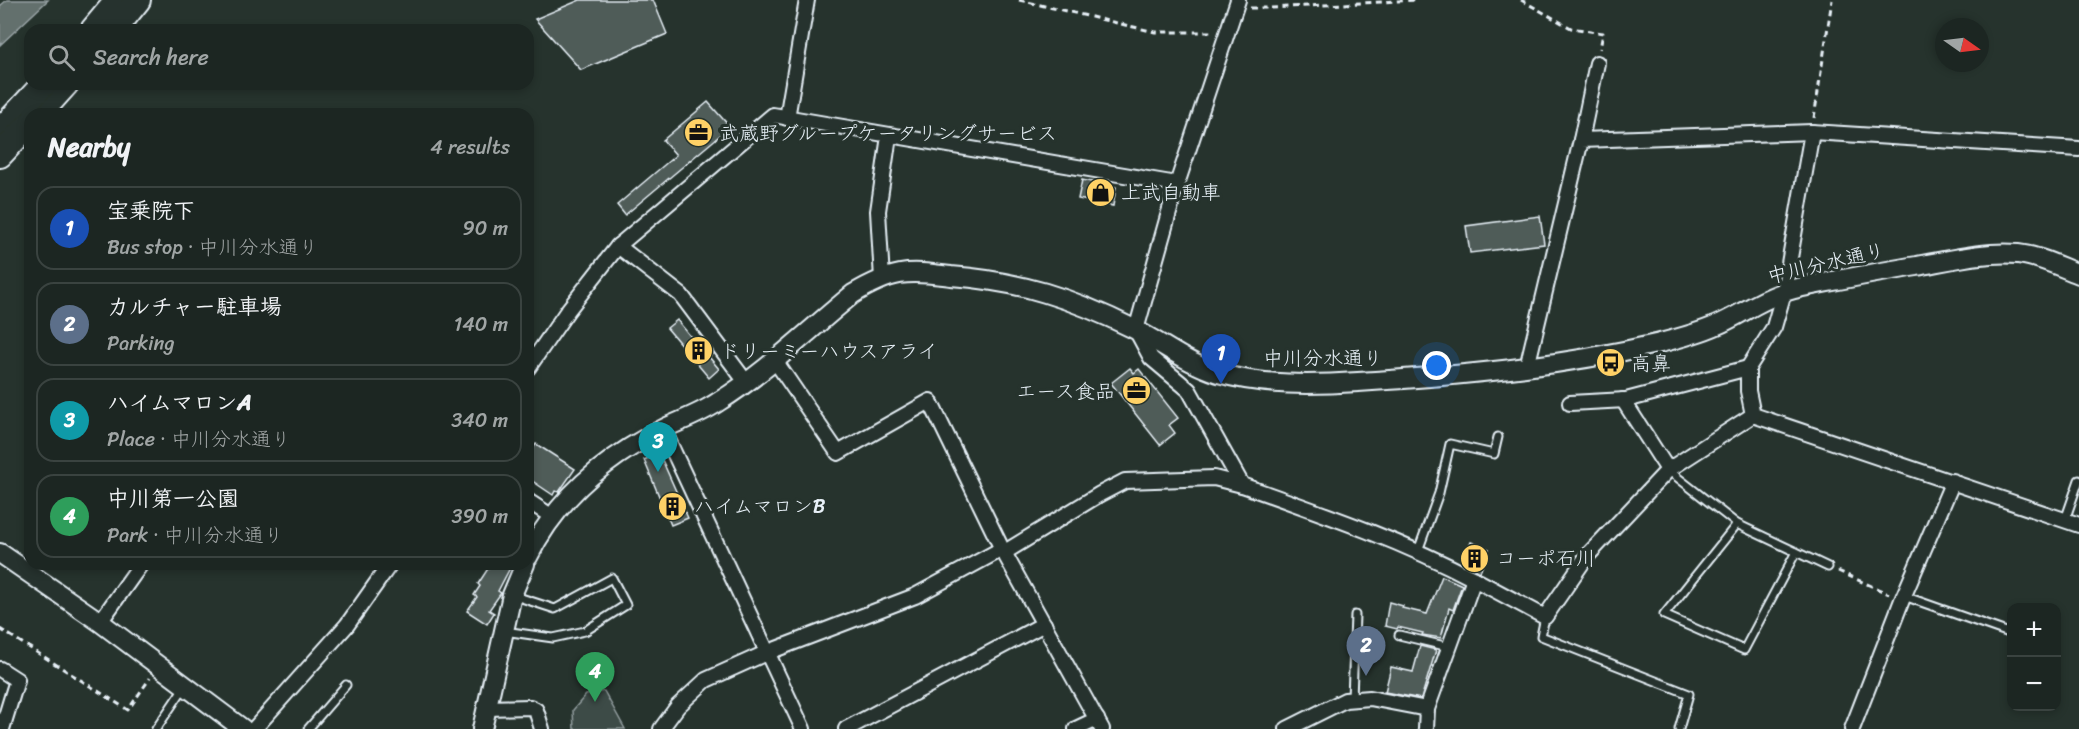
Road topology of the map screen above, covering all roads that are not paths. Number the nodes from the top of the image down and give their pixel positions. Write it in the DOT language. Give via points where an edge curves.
graph roads {
  1 [pos="118,0"];
  2 [pos="138,0"];
  3 [pos="807,0"];
  4 [pos="1237,3"];
  5 [pos="98,24"];
  6 [pos="119,24"];
  7 [pos="1597,63"];
  8 [pos="38,90"];
  9 [pos="61,90"];
  10 [pos="44,108"];
  11 [pos="787,118"];
  12 [pos="24,129"];
  13 [pos="0,131"];
  14 [pos="1812,132"];
  15 [pos="889,136"];
  16 [pos="1581,140"];
  17 [pos="2079,149"];
  18 [pos="0,155"];
  19 [pos="1178,184"];
  20 [pos="618,246"];
  21 [pos="2079,274"];
  22 [pos="882,279"];
  23 [pos="1784,292"];
  24 [pos="1136,330"];
  25 [pos="534,359"];
  26 [pos="774,359"];
  27 [pos="1527,368"];
  28 [pos="1748,368"];
  29 [pos="746,382"];
  30 [pos="1623,400"];
  31 [pos="1570,403"];
  32 [pos="1752,416"];
  33 [pos="663,429"];
  34 [pos="1498,437"];
  35 [pos="1668,470"];
  36 [pos="2079,480"];
  37 [pos="1953,481"];
  38 [pos="1242,485"];
  39 [pos="534,505"];
  40 [pos="551,516"];
  41 [pos="2065,520"];
  42 [pos="1737,524"];
  43 [pos="2079,525"];
  44 [pos="534,546"];
  45 [pos="1003,550"];
  46 [pos="1418,551"];
  47 [pos="1796,552"];
  48 [pos="0,553"];
  49 [pos="1828,567"];
  50 [pos="24,570"];
  51 [pos="25,570"];
  52 [pos="137,570"];
  53 [pos="386,570"];
  54 [pos="522,570"];
  55 [pos="1474,579"];
  56 [pos="512,595"];
  57 [pos="1903,598"];
  58 [pos="1355,615"];
  59 [pos="1545,617"];
  60 [pos="100,622"];
  61 [pos="1044,624"];
  62 [pos="504,630"];
  63 [pos="2007,632"];
  64 [pos="1399,635"];
  65 [pos="1449,647"];
  66 [pos="766,653"];
  67 [pos="0,669"];
  68 [pos="346,685"];
  69 [pos="185,686"];
  70 [pos="1352,700"];
  71 [pos="486,708"];
  72 [pos="1427,709"];
  73 [pos="1100,724"];
  74 [pos="2,729"];
  75 [pos="156,729"];
  76 [pos="243,729"];
  77 [pos="254,729"];
  78 [pos="308,729"];
  79 [pos="482,729"];
  80 [pos="542,729"];
  81 [pos="661,729"];
  82 [pos="803,729"];
  83 [pos="846,729"];
  84 [pos="1077,729"];
  85 [pos="1287,729"];
  86 [pos="1426,729"];
  87 [pos="1678,729"];
  88 [pos="1852,729"];
  1 -- 5 [label="highway"];
  2 -- 6 [label="highway"];
  3 -- 11 [label="street"];
  4 -- 19 [label="street"];
  7 -- 16 [label="street"];
  8 -- 13 [label="highway"];
  9 -- 10 [label="highway"];
  11 -- 15 [label="street"];
  11 -- 20 [label="street" via="773,115"];
  12 -- 18 [label="highway"];
  14 -- 16 [label="street"];
  14 -- 17 [label="street"];
  14 -- 23 [label="street"];
  15 -- 19 [label="street"];
  15 -- 22 [label="street" via="878,212"];
  16 -- 27 [label="street"];
  19 -- 24 [label="street"];
  20 -- 25 [label="street"];
  20 -- 29 [label="street" via="681,296"];
  21 -- 23 [label="street, 中川分水通り" via="2037,258 1996,254 1866,274"];
  22 -- 24 [label="street, 中川分水通り" via="915,272 1023,286 1078,303"];
  22 -- 26 [label="street, 中川分水通り" via="853,294"];
  23 -- 27 [label="street, 中川分水通り" via="1687,336"];
  23 -- 28 [label="street" via="1774,327"];
  24 -- 27 [label="street, 中川分水通り" via="1216,372 1270,383 1342,383"];
  24 -- 38 [label="street" via="1151,358 1189,390"];
  26 -- 29 [label="street, 中川分水通り"];
  26 -- 45 [label="street" via="838,453 930,401"];
  28 -- 30 [label="street"];
  28 -- 32 [label="street"];
  29 -- 33 [label="street, 中川分水通り" via="717,403"];
  30 -- 31 [label="street"];
  30 -- 35 [label="street"];
  32 -- 35 [label="street"];
  32 -- 37 [label="street"];
  33 -- 40 [label="street, 中川分水通り" via="602,467"];
  33 -- 66 [label="street"];
  34 -- 46 [label="lane" via="1494,454 1450,444 1439,493"];
  35 -- 42 [label="lane"];
  35 -- 59 [label="street" via="1587,556"];
  36 -- 41 [label="lane"];
  37 -- 41 [label="street"];
  37 -- 57 [label="street"];
  38 -- 45 [label="street" via="1214,478 1125,481"];
  38 -- 46 [label="street"];
  39 -- 40 [label="street"];
  40 -- 44 [label="street, 中川分水通り"];
  41 -- 43 [label="street"];
  42 -- 47 [label="lane"];
  42 -- 47 [label="lane" via="1664,615 1744,650"];
  45 -- 61 [label="street"];
  45 -- 66 [label="street" via="915,596"];
  46 -- 55 [label="street"];
  47 -- 49 [label="lane"];
  48 -- 50 [label="street"];
  51 -- 60 [label="street"];
  52 -- 60 [label="street"];
  53 -- 77 [label="street" via="347,625"];
  54 -- 56 [label="street"];
  55 -- 59 [label="street"];
  55 -- 65 [label="street"];
  56 -- 62 [label="street"];
  56 -- 62 [label="lane" via="555,609 612,578 626,605 585,631 553,638"];
  57 -- 63 [label="lane"];
  57 -- 88 [label="street"];
  58 -- 70 [label="lane"];
  59 -- 87 [label="lane" via="1541,636 1689,694"];
  60 -- 69 [label="street"];
  61 -- 73 [label="street"];
  61 -- 83 [label="street"];
  62 -- 71 [label="street"];
  64 -- 65 [label="lane"];
  65 -- 72 [label="street"];
  66 -- 81 [label="street" via="706,680 678,706"];
  66 -- 82 [label="street"];
  67 -- 74 [label="street" via="17,680"];
  68 -- 78 [label="lane"];
  69 -- 75 [label="lane"];
  69 -- 76 [label="street"];
  70 -- 72 [label="street" via="1370,698"];
  70 -- 85 [label="street"];
  71 -- 79 [label="street"];
  71 -- 80 [label="street" via="536,710"];
  72 -- 86 [label="street"];
  73 -- 84 [label="street"];
}
